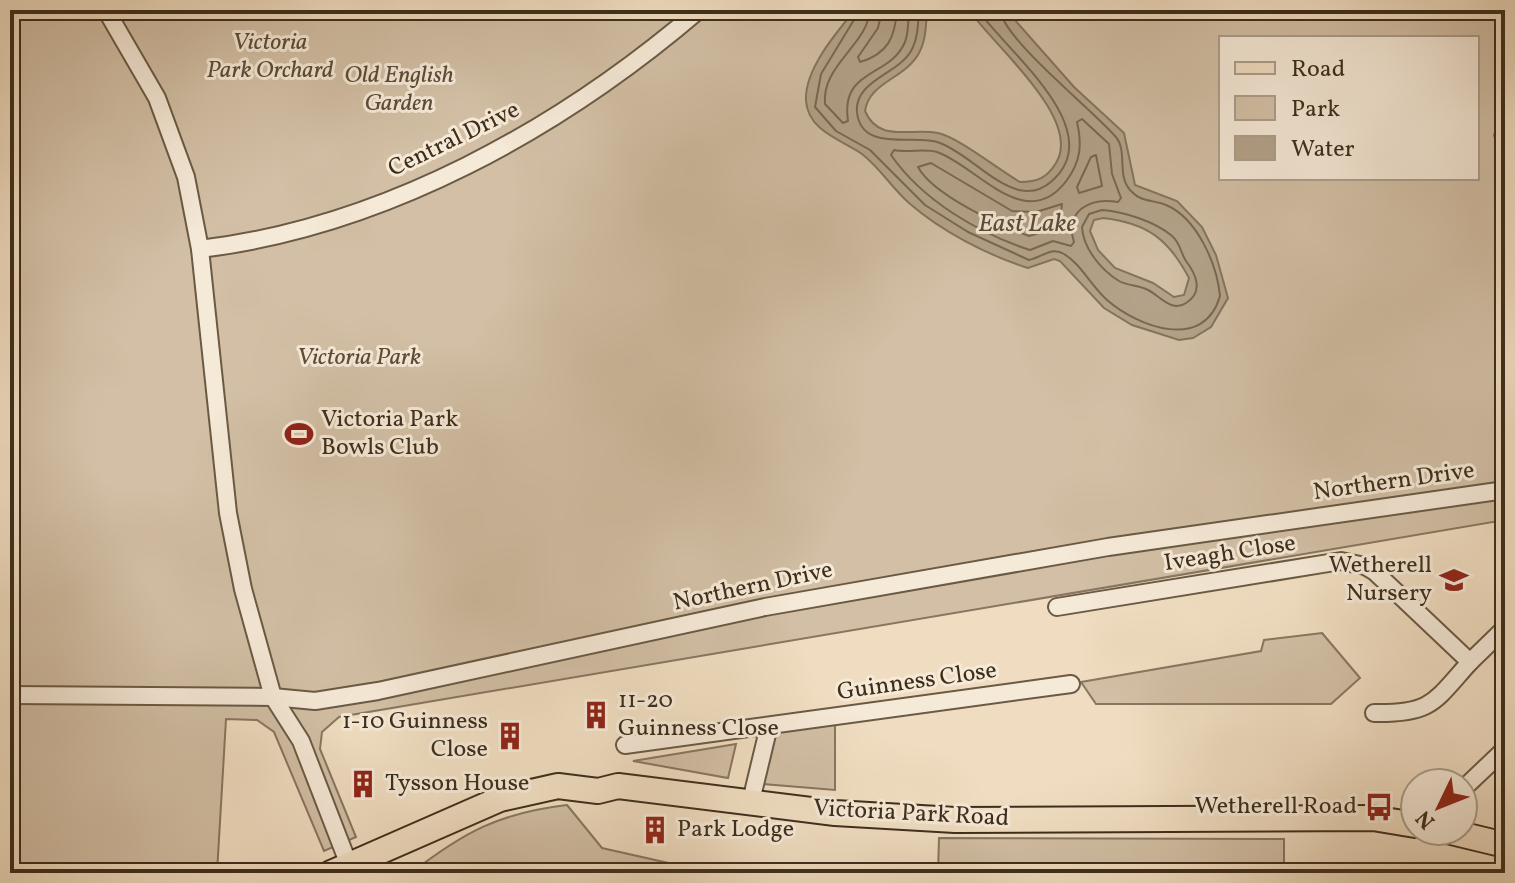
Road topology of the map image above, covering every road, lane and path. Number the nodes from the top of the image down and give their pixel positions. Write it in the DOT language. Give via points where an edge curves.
graph roads {
  1 [pos="106,10"];
  2 [pos="699,10"];
  3 [pos="200,249"];
  4 [pos="1505,490"];
  5 [pos="1057,607"];
  6 [pos="1505,628"];
  7 [pos="1470,662"];
  8 [pos="1071,684"];
  9 [pos="10,695"];
  10 [pos="273,697"];
  11 [pos="1374,713"];
  12 [pos="769,726"];
  13 [pos="625,745"];
  14 [pos="1505,749"];
  15 [pos="1479,774"];
  16 [pos="751,801"];
  17 [pos="1399,822"];
  18 [pos="1479,839"];
  19 [pos="1505,845"];
  20 [pos="340,869"];
  1 -- 3 [label="street" via="146,76 175,143"];
  2 -- 3 [label="street, Central Drive" via="540,124 465,166 294,233"];
  3 -- 10 [label="street" via="228,513"];
  4 -- 10 [label="street, Northern Drive" via="1108,547 795,602 378,691 315,701"];
  5 -- 7 [label="street, Iveagh Close" via="1354,562 1375,572"];
  6 -- 7 [label="street"];
  7 -- 11 [label="street" via="1421,710"];
  8 -- 12 [label="street, Guinness Close"];
  9 -- 10 [label="street, Northern Drive"];
  10 -- 20 [label="street" via="301,741"];
  12 -- 13 [label="street, Guinness Close"];
  12 -- 16 [label="street"];
  14 -- 15 [label="street"];
  16 -- 17 [label="main road, Victoria Park Road" via="835,813 955,820 1373,818"];
  16 -- 20 [label="main road, Victoria Park Road" via="618,786 598,791 558,786 500,799"];
  18 -- 19 [label="main road"];
}
